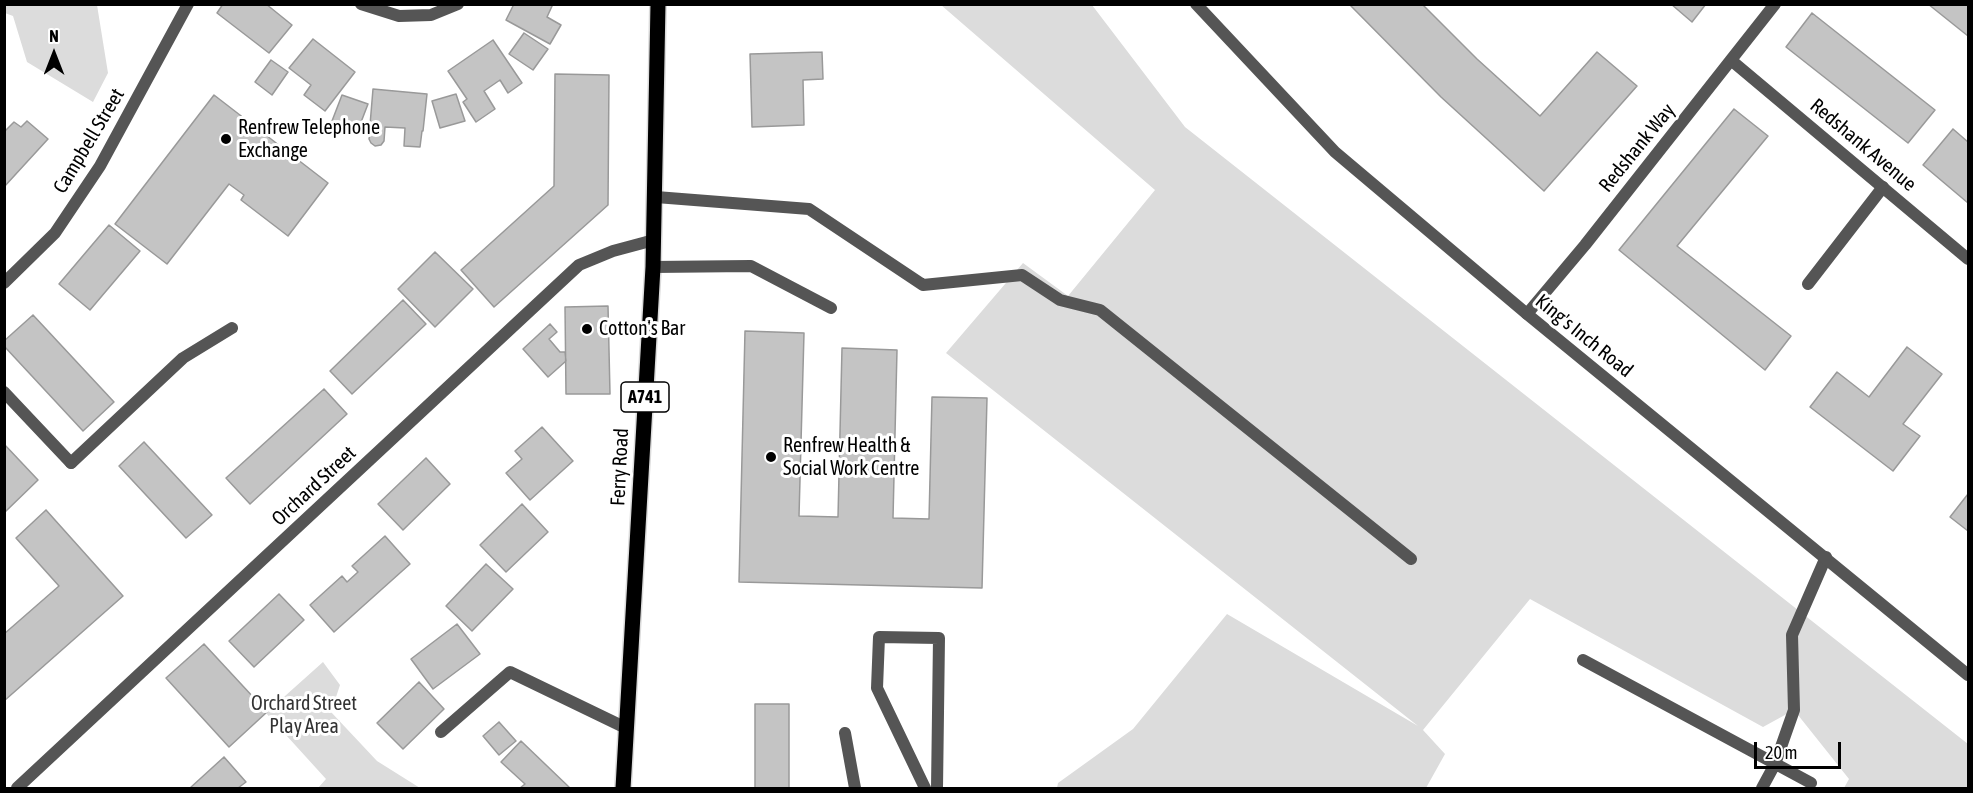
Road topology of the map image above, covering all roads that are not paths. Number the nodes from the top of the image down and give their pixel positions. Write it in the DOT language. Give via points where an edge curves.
graph roads {
  1 [pos="188,4"];
  2 [pos="361,4"];
  3 [pos="458,4"];
  4 [pos="658,4"];
  5 [pos="1196,4"];
  6 [pos="1775,4"];
  7 [pos="1732,61"];
  8 [pos="1883,187"];
  9 [pos="656,197"];
  10 [pos="654,240"];
  11 [pos="1968,258"];
  12 [pos="653,267"];
  13 [pos="4,283"];
  14 [pos="1808,284"];
  15 [pos="831,308"];
  16 [pos="1527,314"];
  17 [pos="232,328"];
  18 [pos="4,392"];
  19 [pos="1826,557"];
  20 [pos="1411,559"];
  21 [pos="1583,660"];
  22 [pos="1968,675"];
  23 [pos="626,728"];
  24 [pos="441,732"];
  25 [pos="845,733"];
  26 [pos="1775,764"];
  27 [pos="1811,783"];
  28 [pos="17,789"];
  29 [pos="623,789"];
  30 [pos="855,789"];
  31 [pos="925,789"];
  32 [pos="937,789"];
  33 [pos="1762,789"];
  1 -- 13 [label="street, Campbell Street" via="100,166 56,233"];
  2 -- 3 [label="street" via="399,16 431,15"];
  4 -- 9 [label="main road, Ferry Road / A741"];
  5 -- 16 [label="street, King's Inch Road" via="1335,152"];
  6 -- 7 [label="street, Redshank Way"];
  7 -- 8 [label="street, Redshank Avenue"];
  7 -- 16 [label="street, Redshank Way"];
  8 -- 11 [label="street, Redshank Avenue"];
  8 -- 14 [label="street"];
  9 -- 10 [label="main road, Ferry Road / A741"];
  9 -- 20 [label="street" via="809,209 923,285 1022,275 1060,300 1100,310"];
  10 -- 12 [label="main road, Ferry Road / A741"];
  10 -- 28 [label="street, Orchard Street" via="579,265"];
  12 -- 15 [label="street" via="751,266"];
  12 -- 23 [label="main road, Ferry Road / A741"];
  16 -- 19 [label="street, King's Inch Road"];
  17 -- 18 [label="street" via="183,358 71,463"];
  19 -- 22 [label="street, King's Inch Road"];
  19 -- 26 [label="street" via="1792,635 1794,710"];
  21 -- 26 [label="street"];
  23 -- 24 [label="street" via="510,672"];
  23 -- 29 [label="main road, Ferry Road / A741"];
  25 -- 30 [label="street"];
  26 -- 27 [label="street"];
  26 -- 33 [label="street"];
  31 -- 32 [label="street" via="877,688 879,637 939,638"];
}
